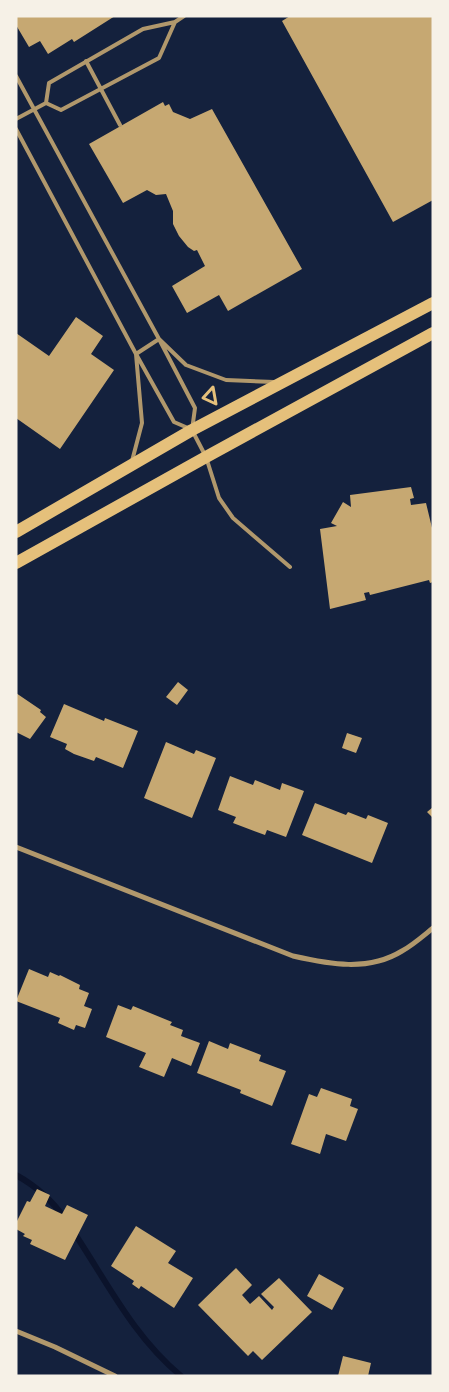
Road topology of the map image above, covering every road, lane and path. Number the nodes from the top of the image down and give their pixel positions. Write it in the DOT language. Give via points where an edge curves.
graph roads {
  1 [pos="184,16"];
  2 [pos="175,22"];
  3 [pos="86,61"];
  4 [pos="16,76"];
  5 [pos="100,88"];
  6 [pos="46,103"];
  7 [pos="35,110"];
  8 [pos="16,119"];
  9 [pos="120,125"];
  10 [pos="16,129"];
  11 [pos="433,303"];
  12 [pos="433,333"];
  13 [pos="159,339"];
  14 [pos="136,354"];
  15 [pos="283,383"];
  16 [pos="203,398"];
  17 [pos="192,430"];
  18 [pos="206,457"];
  19 [pos="131,465"];
  20 [pos="16,532"];
  21 [pos="16,563"];
  22 [pos="290,567"];
  23 [pos="16,847"];
  24 [pos="433,928"];
  25 [pos="16,1331"];
  26 [pos="114,1376"];
  1 -- 2 [label="lane"];
  2 -- 3 [label="lane" via="143,29"];
  2 -- 5 [label="lane" via="159,58"];
  3 -- 5 [label="lane"];
  3 -- 6 [label="lane" via="49,83"];
  4 -- 7 [label="lane"];
  5 -- 6 [label="lane" via="61,110"];
  5 -- 9 [label="lane"];
  6 -- 7 [label="lane"];
  7 -- 8 [label="lane"];
  7 -- 13 [label="lane"];
  10 -- 14 [label="lane"];
  11 -- 15 [label="main road"];
  12 -- 18 [label="main road"];
  13 -- 14 [label="lane"];
  13 -- 15 [label="lane" via="186,366 208,374 226,380"];
  13 -- 17 [label="lane" via="195,408"];
  14 -- 17 [label="lane" via="174,422"];
  14 -- 19 [label="lane" via="142,423"];
  15 -- 17 [label="main road"];
  16 -- 16 [label="path" via="213,387 216,404"];
  17 -- 18 [label="lane"];
  17 -- 19 [label="main road"];
  18 -- 21 [label="main road"];
  18 -- 22 [label="lane" via="219,498 234,518"];
  19 -- 20 [label="main road"];
  23 -- 24 [label="street" via="293,956 325,963 356,965 380,961 401,952"];
  25 -- 26 [label="street"];
}
